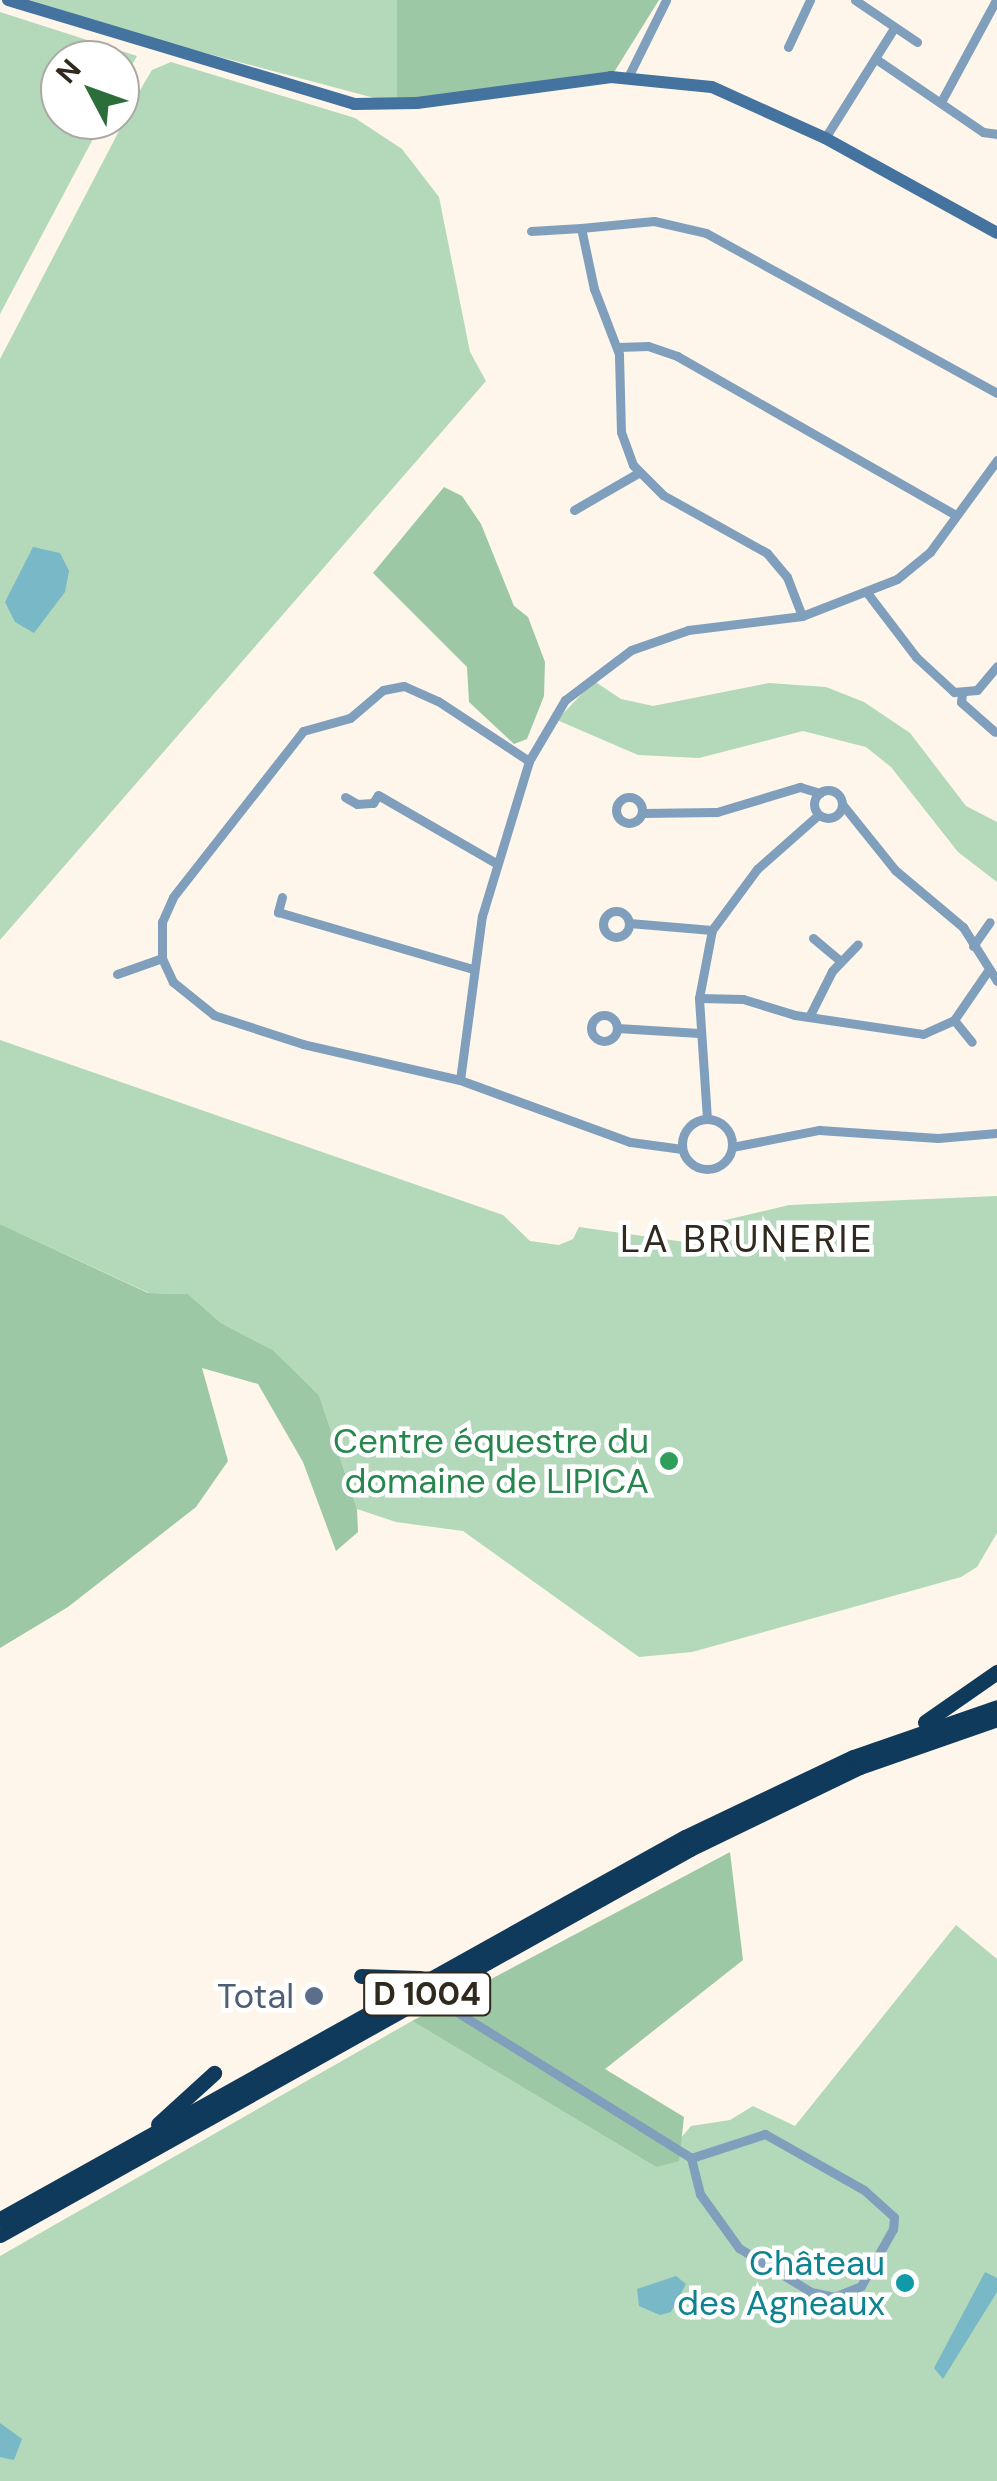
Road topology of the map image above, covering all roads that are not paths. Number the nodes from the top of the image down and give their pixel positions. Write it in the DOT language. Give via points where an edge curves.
graph roads {
  1 [pos="8,0"];
  2 [pos="666,0"];
  3 [pos="810,0"];
  4 [pos="855,0"];
  5 [pos="996,0"];
  6 [pos="894,28"];
  7 [pos="917,42"];
  8 [pos="788,47"];
  9 [pos="876,59"];
  10 [pos="628,77"];
  11 [pos="942,100"];
  12 [pos="997,134"];
  13 [pos="825,138"];
  14 [pos="580,228"];
  15 [pos="532,232"];
  16 [pos="997,233"];
  17 [pos="618,347"];
  18 [pos="997,392"];
  19 [pos="997,460"];
  20 [pos="638,473"];
  21 [pos="574,510"];
  22 [pos="956,515"];
  23 [pos="868,594"];
  24 [pos="802,616"];
  25 [pos="997,666"];
  26 [pos="962,694"];
  27 [pos="995,732"];
  28 [pos="529,761"];
  29 [pos="820,793"];
  30 [pos="346,797"];
  31 [pos="842,804"];
  32 [pos="642,813"];
  33 [pos="818,815"];
  34 [pos="494,862"];
  35 [pos="282,898"];
  36 [pos="990,922"];
  37 [pos="629,923"];
  38 [pos="712,930"];
  39 [pos="814,938"];
  40 [pos="858,944"];
  41 [pos="974,946"];
  42 [pos="162,958"];
  43 [pos="839,960"];
  44 [pos="472,970"];
  45 [pos="987,972"];
  46 [pos="117,974"];
  47 [pos="997,981"];
  48 [pos="700,998"];
  49 [pos="809,1017"];
  50 [pos="954,1020"];
  51 [pos="617,1028"];
  52 [pos="700,1034"];
  53 [pos="972,1042"];
  54 [pos="460,1080"];
  55 [pos="706,1120"];
  56 [pos="997,1133"];
  57 [pos="732,1146"];
  58 [pos="682,1149"];
  59 [pos="997,1672"];
  60 [pos="997,1707"];
  61 [pos="997,1719"];
  62 [pos="902,1738"];
  63 [pos="361,1976"];
  64 [pos="434,1976"];
  65 [pos="428,1994"];
  66 [pos="214,2072"];
  67 [pos="140,2141"];
  68 [pos="691,2158"];
  69 [pos="0,2220"];
  70 [pos="0,2234"];
  1 -- 10 [label="main road" via="354,104 417,103"];
  2 -- 10 [label="street"];
  3 -- 8 [label="street"];
  4 -- 6 [label="street"];
  5 -- 11 [label="street"];
  6 -- 7 [label="street"];
  6 -- 9 [label="street"];
  9 -- 11 [label="street"];
  9 -- 13 [label="street"];
  10 -- 13 [label="main road" via="712,87"];
  11 -- 12 [label="street" via="984,132"];
  13 -- 16 [label="main road"];
  14 -- 15 [label="street"];
  14 -- 17 [label="street" via="594,290"];
  14 -- 18 [label="street" via="654,222 706,233"];
  17 -- 20 [label="street" via="620,432"];
  17 -- 22 [label="street" via="648,346 678,356"];
  19 -- 22 [label="street"];
  20 -- 21 [label="street"];
  20 -- 24 [label="street" via="663,496 767,552 787,578"];
  22 -- 23 [label="street" via="919,564"];
  23 -- 24 [label="street"];
  23 -- 26 [label="street" via="916,657"];
  24 -- 28 [label="street" via="688,630 631,650 565,700"];
  25 -- 26 [label="street" via="985,683"];
  26 -- 27 [label="street" via="962,702"];
  28 -- 34 [label="street"];
  28 -- 42 [label="street" via="444,704 404,686 378,692 341,722 312,725 173,897 162,922"];
  29 -- 31 [label="street" via="834,792"];
  29 -- 32 [label="street" via="800,786 717,812"];
  29 -- 33 [label="street"];
  30 -- 34 [label="street" via="357,804 378,796"];
  31 -- 33 [label="street" via="832,818"];
  31 -- 41 [label="street" via="895,870 962,927"];
  33 -- 38 [label="street" via="757,869"];
  34 -- 44 [label="street"];
  35 -- 44 [label="street" via="278,912"];
  36 -- 41 [label="street"];
  37 -- 38 [label="street"];
  38 -- 48 [label="street"];
  39 -- 43 [label="street"];
  40 -- 43 [label="street"];
  41 -- 45 [label="street"];
  42 -- 46 [label="street"];
  42 -- 54 [label="street" via="185,996 223,1018"];
  43 -- 49 [label="street"];
  44 -- 54 [label="street"];
  45 -- 47 [label="street"];
  45 -- 50 [label="street"];
  48 -- 49 [label="street" via="743,999"];
  48 -- 52 [label="street"];
  49 -- 50 [label="street" via="923,1034"];
  50 -- 53 [label="street"];
  51 -- 52 [label="street"];
  52 -- 55 [label="street"];
  54 -- 58 [label="street" via="630,1142"];
  55 -- 57 [label="street" via="728,1130"];
  55 -- 58 [label="street" via="691,1126"];
  56 -- 57 [label="street" via="938,1138 819,1130"];
  57 -- 58 [label="street" via="726,1160 706,1170"];
  59 -- 62 [label="highway"];
  60 -- 62 [label="highway, D 1004"];
  61 -- 65 [label="highway, D 1004" via="778,1804"];
  62 -- 64 [label="highway, D 1004" via="684,1836"];
  63 -- 64 [label="highway" via="399,1982"];
  64 -- 67 [label="highway, D 1004"];
  65 -- 68 [label="street"];
  65 -- 70 [label="highway, D 1004"];
  66 -- 67 [label="highway"];
  67 -- 69 [label="highway, D 1004"];
  68 -- 68 [label="street" via="700,2194 739,2248 810,2292 834,2297 860,2286 892,2230 894,2217 864,2190 765,2134"];
}
